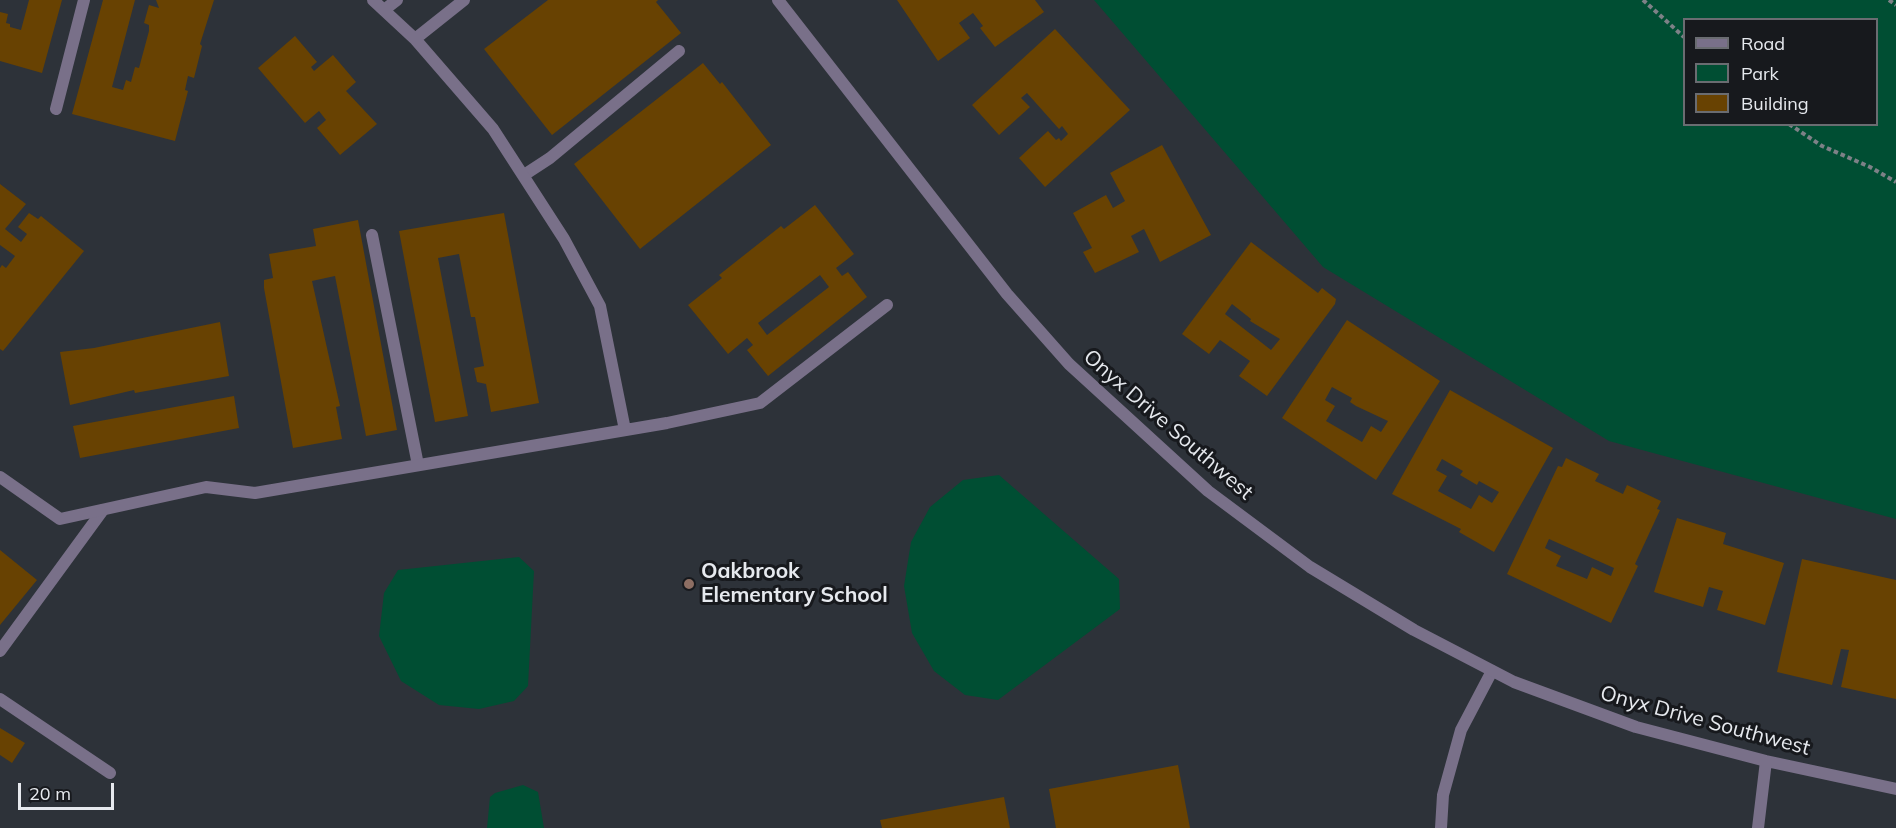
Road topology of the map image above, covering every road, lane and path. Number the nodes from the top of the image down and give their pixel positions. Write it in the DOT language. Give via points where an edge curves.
graph roads {
  1 [pos="84,0"];
  2 [pos="372,0"];
  3 [pos="397,0"];
  4 [pos="464,0"];
  5 [pos="778,0"];
  6 [pos="1643,0"];
  7 [pos="1889,0"];
  8 [pos="1896,6"];
  9 [pos="384,10"];
  10 [pos="1683,36"];
  11 [pos="414,39"];
  12 [pos="679,51"];
  13 [pos="56,109"];
  14 [pos="1791,126"];
  15 [pos="524,175"];
  16 [pos="1896,182"];
  17 [pos="372,235"];
  18 [pos="887,305"];
  19 [pos="625,430"];
  20 [pos="418,465"];
  21 [pos="0,477"];
  22 [pos="103,510"];
  23 [pos="0,651"];
  24 [pos="1492,671"];
  25 [pos="0,699"];
  26 [pos="1766,761"];
  27 [pos="110,773"];
  28 [pos="1896,789"];
  29 [pos="1441,828"];
  30 [pos="1758,828"];
  1 -- 13 [label="street"];
  2 -- 9 [label="street"];
  3 -- 9 [label="street"];
  4 -- 11 [label="street"];
  5 -- 24 [label="street, Onyx Drive Southwest" via="1007,294 1069,364 1208,491 1310,567 1414,630"];
  6 -- 10 [label="path"];
  7 -- 8 [label="path"];
  9 -- 11 [label="street"];
  11 -- 15 [label="street" via="493,129"];
  12 -- 15 [label="street"];
  14 -- 16 [label="path" via="1822,146"];
  15 -- 19 [label="street" via="600,306"];
  17 -- 20 [label="street"];
  18 -- 19 [label="street" via="760,403"];
  19 -- 20 [label="street"];
  20 -- 22 [label="street" via="255,493 206,487"];
  21 -- 22 [label="street" via="60,519"];
  22 -- 23 [label="street"];
  24 -- 26 [label="street, Onyx Drive Southwest" via="1636,727"];
  24 -- 29 [label="street" via="1461,730 1443,795"];
  25 -- 27 [label="street"];
  26 -- 28 [label="street, Onyx Drive Southwest"];
  26 -- 30 [label="street"];
}
